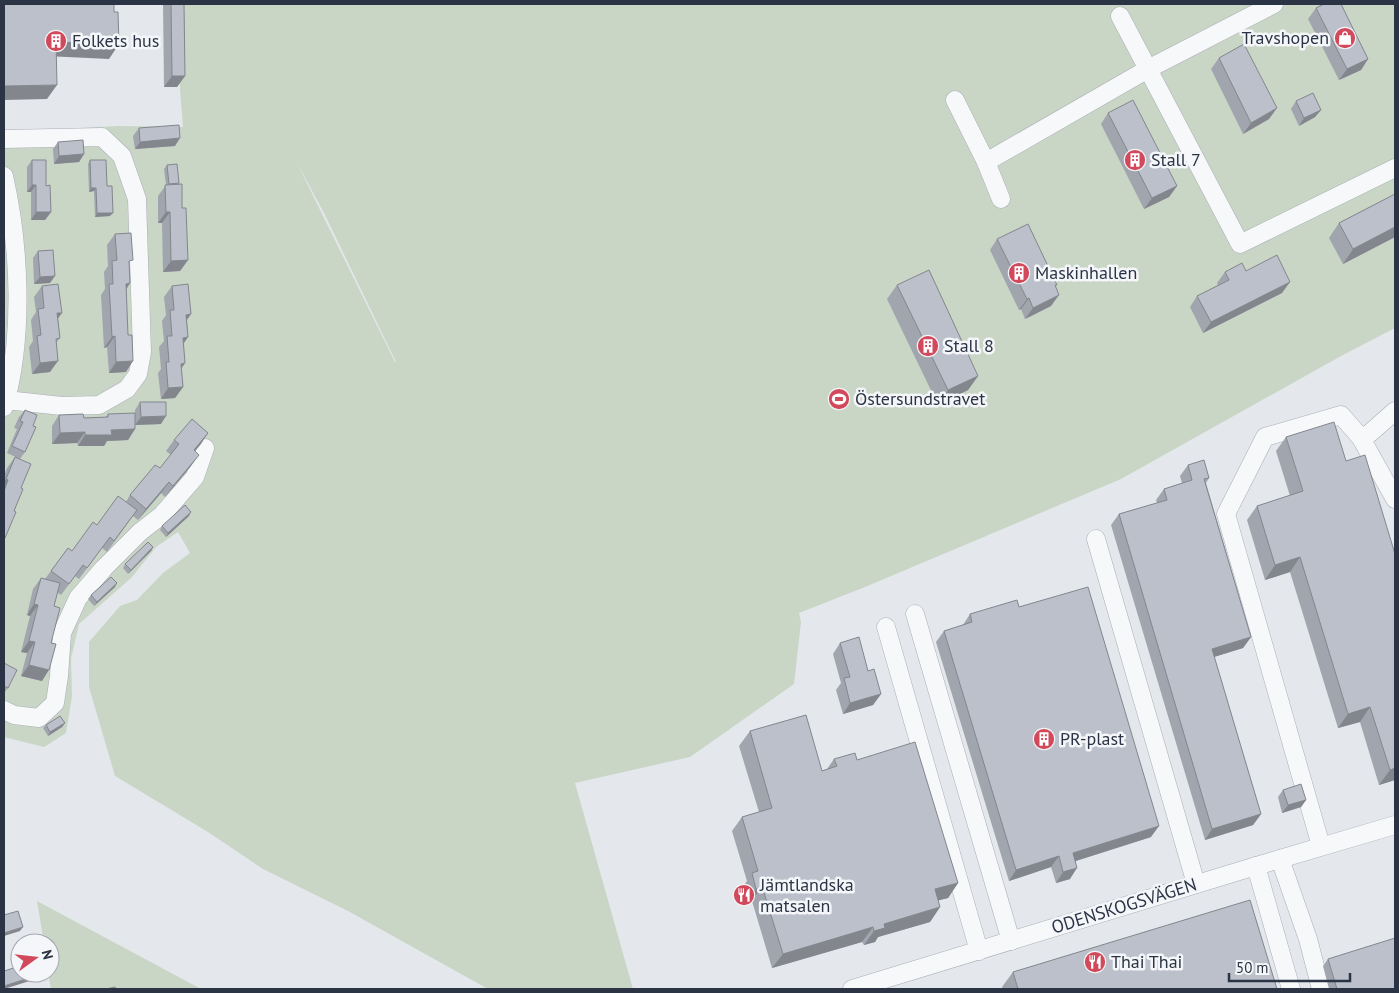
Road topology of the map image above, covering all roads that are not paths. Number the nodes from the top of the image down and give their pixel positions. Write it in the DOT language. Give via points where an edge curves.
graph roads {
  1 [pos="1274,4"];
  2 [pos="1120,16"];
  3 [pos="1148,69"];
  4 [pos="955,100"];
  5 [pos="4,139"];
  6 [pos="986,162"];
  7 [pos="1395,168"];
  8 [pos="4,176"];
  9 [pos="1001,199"];
  10 [pos="5,404"];
  11 [pos="1395,411"];
  12 [pos="1361,438"];
  13 [pos="205,448"];
  14 [pos="1395,499"];
  15 [pos="1096,539"];
  16 [pos="915,614"];
  17 [pos="886,627"];
  18 [pos="4,710"];
  19 [pos="1395,825"];
  20 [pos="1321,846"];
  21 [pos="1280,858"];
  22 [pos="1256,866"];
  23 [pos="1196,884"];
  24 [pos="1011,941"];
  25 [pos="979,952"];
  26 [pos="852,989"];
  27 [pos="1291,989"];
  28 [pos="1321,989"];
  1 -- 3 [label="street"];
  2 -- 3 [label="street"];
  3 -- 6 [label="street"];
  3 -- 7 [label="street" via="1240,244"];
  4 -- 6 [label="street"];
  5 -- 10 [label="street" via="102,137 122,156 137,200 142,352 138,374 127,389 99,404"];
  6 -- 9 [label="street"];
  8 -- 10 [label="street" via="17,287 14,348"];
  11 -- 12 [label="street"];
  12 -- 14 [label="street"];
  12 -- 20 [label="street" via="1341,415 1265,437 1226,514"];
  13 -- 18 [label="street" via="195,477 162,515 140,532 78,598 62,633 55,703 40,718 14,715"];
  15 -- 23 [label="street"];
  16 -- 24 [label="street"];
  17 -- 25 [label="street"];
  19 -- 20 [label="street, ODENSKOGSVÄGEN"];
  20 -- 21 [label="street, ODENSKOGSVÄGEN"];
  21 -- 22 [label="street, ODENSKOGSVÄGEN"];
  21 -- 28 [label="street" via="1308,939"];
  22 -- 23 [label="street, ODENSKOGSVÄGEN"];
  22 -- 27 [label="street"];
  23 -- 24 [label="street, ODENSKOGSVÄGEN"];
  24 -- 25 [label="street, ODENSKOGSVÄGEN"];
  25 -- 26 [label="street, ODENSKOGSVÄGEN"];
}
